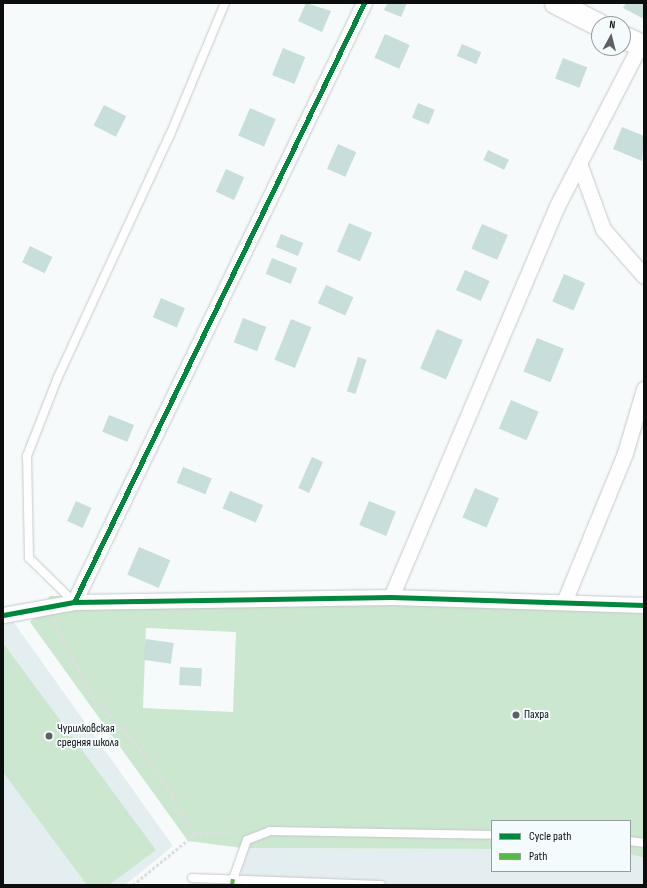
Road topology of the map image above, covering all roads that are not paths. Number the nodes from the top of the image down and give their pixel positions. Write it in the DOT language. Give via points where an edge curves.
graph roads {
  1 [pos="225,3"];
  2 [pos="364,3"];
  3 [pos="556,3"];
  4 [pos="591,21"];
  5 [pos="636,43"];
  6 [pos="579,163"];
  7 [pos="644,276"];
  8 [pos="644,389"];
  9 [pos="391,597"];
  10 [pos="74,602"];
  11 [pos="564,602"];
  12 [pos="644,605"];
  13 [pos="3,615"];
  14 [pos="491,835"];
  15 [pos="631,841"];
  16 [pos="644,843"];
  17 [pos="233,879"];
  18 [pos="197,885"];
  19 [pos="381,885"];
  1 -- 10 [label="lane" via="170,135 58,377 27,456 29,558"];
  2 -- 10 [label="street"];
  3 -- 4 [label="street"];
  5 -- 6 [label="street"];
  6 -- 7 [label="street" via="603,230"];
  6 -- 9 [label="street" via="557,206"];
  8 -- 11 [label="street" via="626,453"];
  9 -- 10 [label="street"];
  9 -- 11 [label="street"];
  10 -- 13 [label="street"];
  11 -- 12 [label="street"];
  14 -- 17 [label="lane" via="266,832 247,840"];
  15 -- 16 [label="lane"];
  17 -- 18 [label="lane" via="192,878"];
  17 -- 19 [label="lane"];
}
